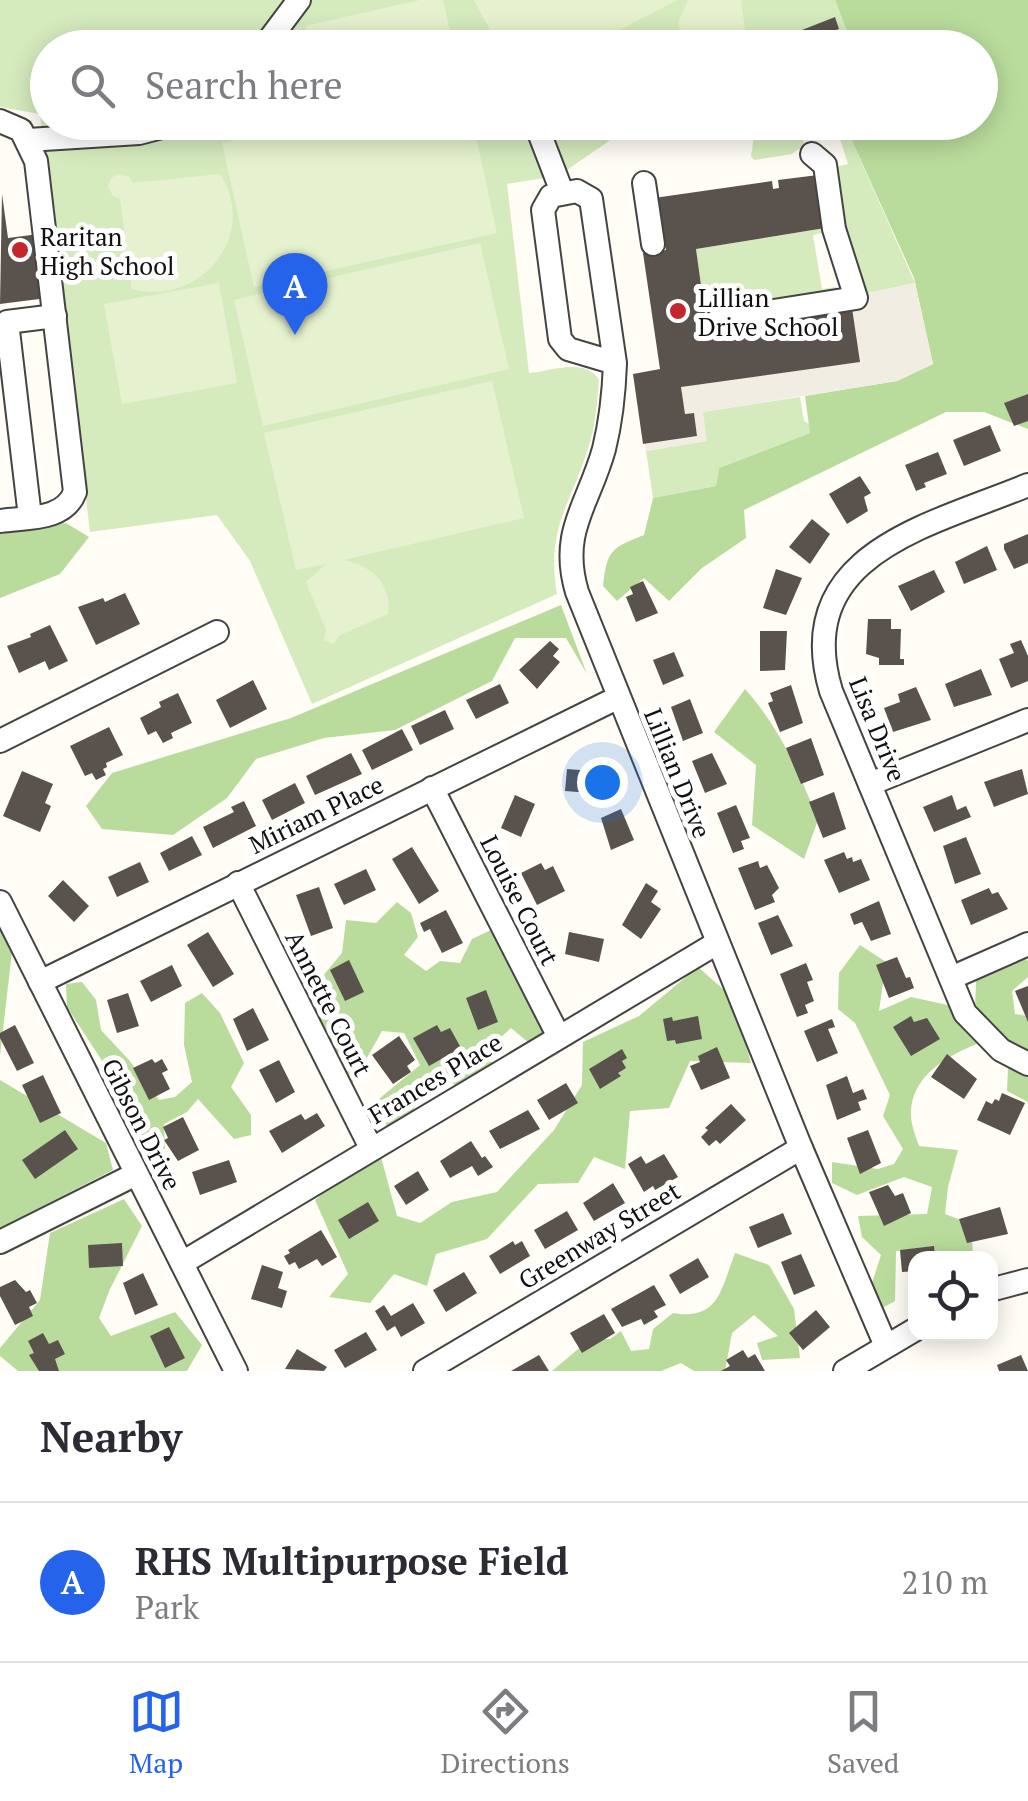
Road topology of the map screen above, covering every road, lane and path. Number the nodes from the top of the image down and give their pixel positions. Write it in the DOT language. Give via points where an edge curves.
graph roads {
  1 [pos="273,0"];
  2 [pos="299,0"];
  3 [pos="271,30"];
  4 [pos="277,30"];
  5 [pos="0,120"];
  6 [pos="28,140"];
  7 [pos="540,140"];
  8 [pos="812,154"];
  9 [pos="644,183"];
  10 [pos="556,194"];
  11 [pos="653,244"];
  12 [pos="55,316"];
  13 [pos="718,320"];
  14 [pos="4,322"];
  15 [pos="615,363"];
  16 [pos="10,427"];
  17 [pos="1028,485"];
  18 [pos="30,517"];
  19 [pos="0,520"];
  20 [pos="217,632"];
  21 [pos="617,698"];
  22 [pos="1028,720"];
  23 [pos="0,740"];
  24 [pos="870,784"];
  25 [pos="432,788"];
  26 [pos="238,884"];
  27 [pos="0,902"];
  28 [pos="717,943"];
  29 [pos="1028,944"];
  30 [pos="950,978"];
  31 [pos="40,982"];
  32 [pos="559,1037"];
  33 [pos="1028,1064"];
  34 [pos="372,1148"];
  35 [pos="801,1148"];
  36 [pos="136,1174"];
  37 [pos="0,1242"];
  38 [pos="182,1263"];
  39 [pos="1028,1280"];
  40 [pos="998,1288"];
  41 [pos="908,1334"];
  42 [pos="886,1346"];
  43 [pos="236,1371"];
  44 [pos="425,1371"];
  45 [pos="844,1371"];
  1 -- 3 [label="street"];
  2 -- 4 [label="street"];
  5 -- 6 [label="street"];
  6 -- 12 [label="street"];
  7 -- 10 [label="street"];
  8 -- 13 [label="street" via="825,166 834,229 856,298"];
  9 -- 11 [label="street"];
  10 -- 15 [label="street, Lillian Drive" via="584,192 591,198"];
  10 -- 15 [label="street" via="543,210 560,339 568,349"];
  12 -- 14 [label="street"];
  12 -- 18 [label="street" via="75,492 60,512"];
  14 -- 16 [label="street"];
  15 -- 21 [label="street, Lillian Drive" via="603,452 576,520 570,557"];
  16 -- 18 [label="street"];
  17 -- 24 [label="street, Lisa Drive" via="891,542 861,562 840,588 826,624 824,664"];
  18 -- 19 [label="street"];
  20 -- 23 [label="street"];
  21 -- 25 [label="street, Miriam Place"];
  21 -- 28 [label="street, Lillian Drive"];
  22 -- 24 [label="street"];
  24 -- 30 [label="street, Lisa Drive"];
  25 -- 26 [label="street, Miriam Place"];
  25 -- 32 [label="street, Louise Court"];
  26 -- 31 [label="street, Miriam Place"];
  26 -- 34 [label="street, Annette Court"];
  27 -- 31 [label="street, Gibson Drive"];
  28 -- 32 [label="street, Frances Place"];
  28 -- 35 [label="street, Lillian Drive"];
  29 -- 30 [label="street"];
  30 -- 33 [label="street, Lisa Drive" via="979,1031"];
  31 -- 36 [label="street, Gibson Drive"];
  32 -- 34 [label="street, Frances Place"];
  34 -- 38 [label="street, Frances Place"];
  35 -- 42 [label="street, Lillian Drive"];
  35 -- 44 [label="street, Greenway Street"];
  36 -- 37 [label="street"];
  36 -- 38 [label="street, Gibson Drive"];
  38 -- 43 [label="street, Gibson Drive"];
  39 -- 40 [label="street"];
  41 -- 42 [label="street"];
  42 -- 45 [label="street"];
}
